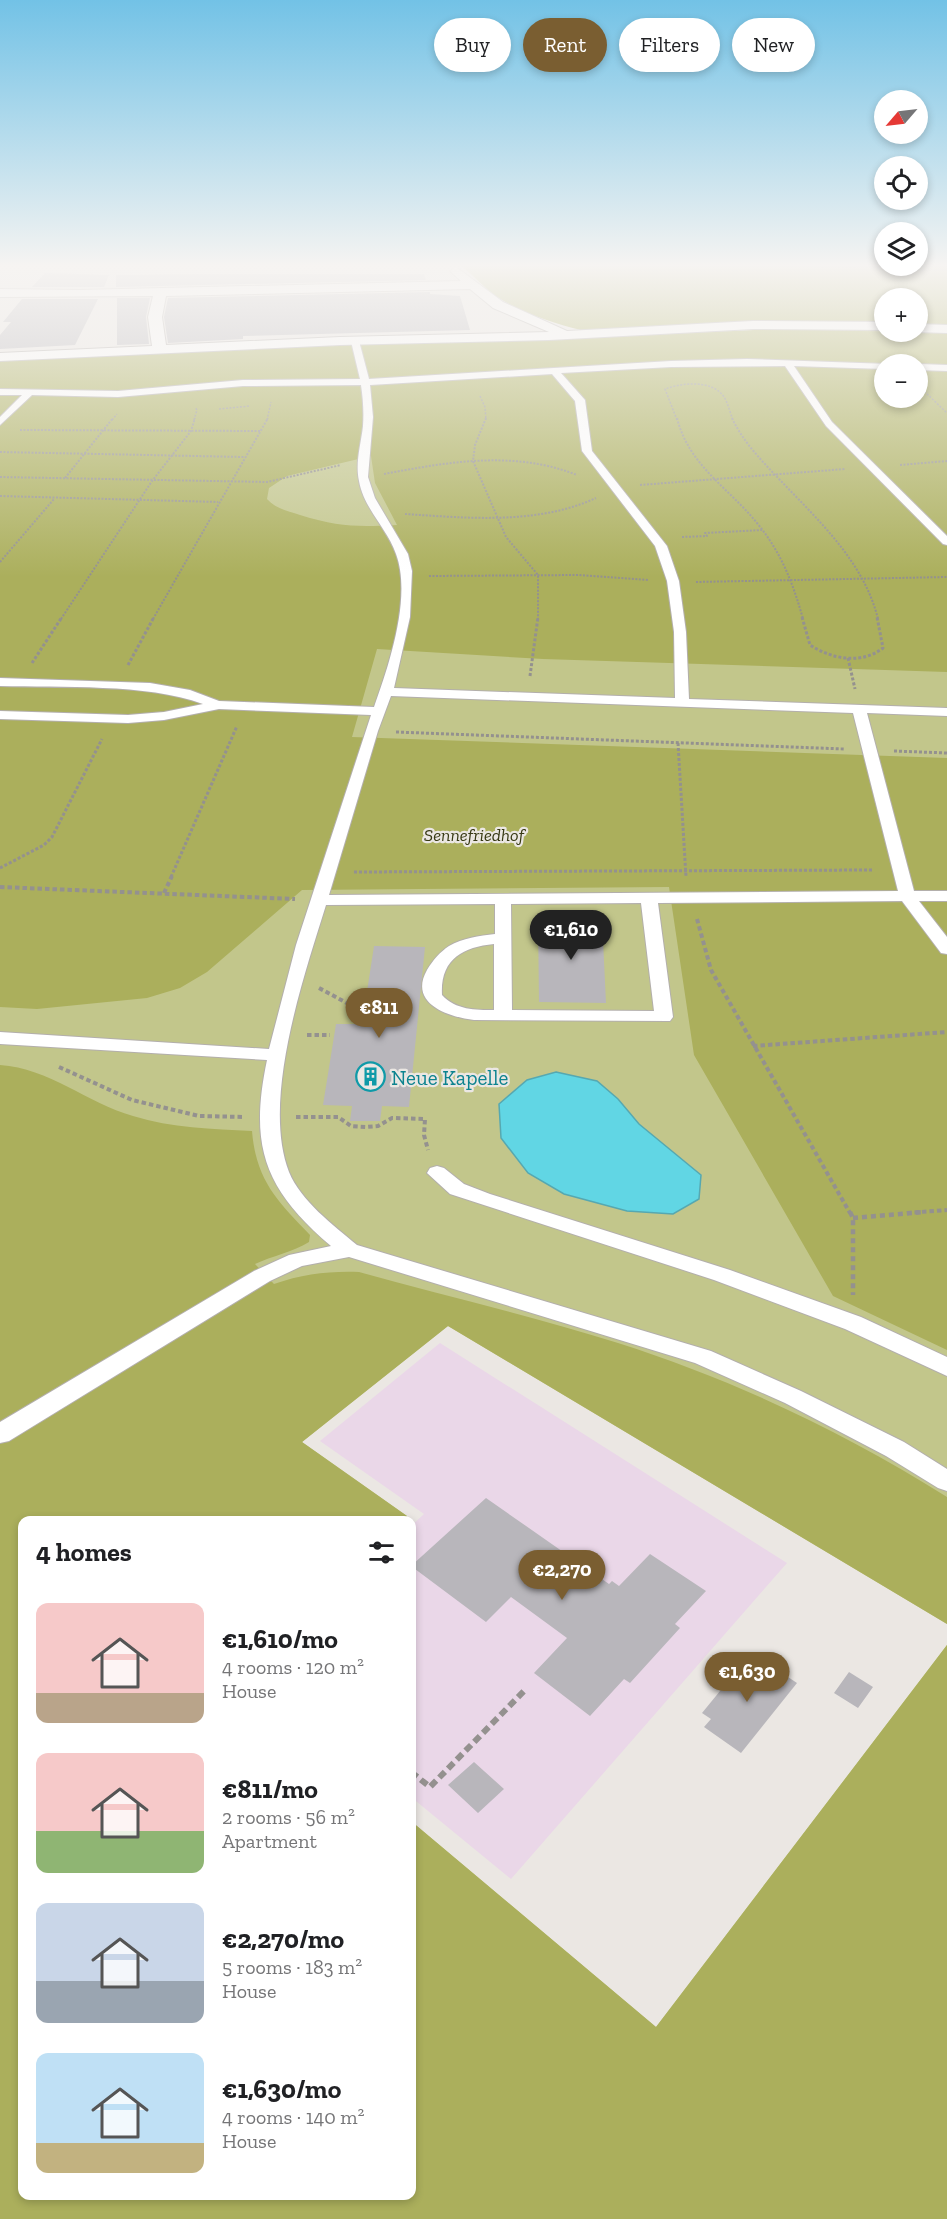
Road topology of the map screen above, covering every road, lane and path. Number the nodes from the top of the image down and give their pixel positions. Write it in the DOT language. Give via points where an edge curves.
graph roads {
  1 [pos="361,370"];
  2 [pos="575,370"];
  3 [pos="792,370"];
  4 [pos="554,371"];
  5 [pos="470,378"];
  6 [pos="364,382"];
  7 [pos="268,383"];
  8 [pos="183,388"];
  9 [pos="0,392"];
  10 [pos="29,393"];
  11 [pos="928,393"];
  12 [pos="947,413"];
  13 [pos="116,416"];
  14 [pos="0,422"];
  15 [pos="11,430"];
  16 [pos="103,431"];
  17 [pos="191,431"];
  18 [pos="262,431"];
  19 [pos="0,452"];
  20 [pos="85,453"];
  21 [pos="170,455"];
  22 [pos="244,457"];
  23 [pos="363,460"];
  24 [pos="472,461"];
  25 [pos="947,461"];
  26 [pos="870,467"];
  27 [pos="775,474"];
  28 [pos="0,477"];
  29 [pos="363,478"];
  30 [pos="64,479"];
  31 [pos="716,479"];
  32 [pos="152,481"];
  33 [pos="229,483"];
  34 [pos="615,487"];
  35 [pos="594,488"];
  36 [pos="0,496"];
  37 [pos="55,498"];
  38 [pos="139,500"];
  39 [pos="218,502"];
  40 [pos="378,513"];
  41 [pos="499,517"];
  42 [pos="762,530"];
  43 [pos="654,538"];
  44 [pos="947,542"];
  45 [pos="0,562"];
  46 [pos="538,575"];
  47 [pos="406,576"];
  48 [pos="947,577"];
  49 [pos="864,579"];
  50 [pos="673,582"];
  51 [pos="794,582"];
  52 [pos="848,658"];
  53 [pos="18,681"];
  54 [pos="0,682"];
  55 [pos="117,684"];
  56 [pos="387,692"];
  57 [pos="527,697"];
  58 [pos="682,703"];
  59 [pos="218,705"];
  60 [pos="245,706"];
  61 [pos="859,709"];
  62 [pos="380,711"];
  63 [pos="947,712"];
  64 [pos="0,715"];
  65 [pos="112,719"];
  66 [pos="371,731"];
  67 [pos="678,743"];
  68 [pos="869,750"];
  69 [pos="947,753"];
  70 [pos="0,868"];
  71 [pos="328,870"];
  72 [pos="685,870"];
  73 [pos="901,871"];
  74 [pos="0,887"];
  75 [pos="164,893"];
  76 [pos="907,896"];
  77 [pos="947,896"];
  78 [pos="648,897"];
  79 [pos="691,897"];
  80 [pos="503,898"];
  81 [pos="319,900"];
  82 [pos="503,939"];
  83 [pos="947,949"];
  84 [pos="296,976"];
  85 [pos="358,1009"];
  86 [pos="503,1015"];
  87 [pos="947,1032"];
  88 [pos="0,1038"];
  89 [pos="753,1046"];
  90 [pos="277,1054"];
  91 [pos="51,1063"];
  92 [pos="270,1117"];
  93 [pos="437,1173"];
  94 [pos="947,1210"];
  95 [pos="853,1218"];
  96 [pos="349,1250"];
  97 [pos="853,1323"];
  98 [pos="947,1367"];
  99 [pos="0,1434"];
  100 [pos="947,1481"];
  101 [pos="524,1691"];
  102 [pos="416,1776"];
  1 -- 6 [label="lane"];
  2 -- 4 [label="lane"];
  3 -- 26 [label="lane" via="829,424"];
  4 -- 5 [label="lane"];
  4 -- 34 [label="lane" via="580,400 587,451"];
  5 -- 6 [label="lane"];
  5 -- 24 [label="path" via="486,407 487,422 471,453"];
  6 -- 7 [label="lane"];
  6 -- 23 [label="lane" via="368,418"];
  7 -- 8 [label="lane"];
  7 -- 18 [label="path" via="272,404"];
  8 -- 10 [label="lane" via="118,394"];
  8 -- 17 [label="path" via="197,410"];
  9 -- 10 [label="lane"];
  10 -- 14 [label="lane"];
  11 -- 12 [label="path"];
  13 -- 16 [label="path"];
  15 -- 16 [label="path"];
  16 -- 17 [label="path"];
  16 -- 20 [label="path"];
  17 -- 18 [label="path"];
  17 -- 21 [label="path"];
  18 -- 22 [label="path"];
  19 -- 20 [label="path"];
  20 -- 21 [label="path"];
  20 -- 30 [label="path"];
  21 -- 22 [label="path"];
  21 -- 32 [label="path"];
  22 -- 33 [label="path"];
  23 -- 29 [label="lane"];
  23 -- 33 [label="path" via="267,482"];
  24 -- 29 [label="path"];
  24 -- 35 [label="path" via="555,466"];
  24 -- 41 [label="path"];
  25 -- 26 [label="path"];
  26 -- 27 [label="path"];
  26 -- 44 [label="lane"];
  27 -- 31 [label="path"];
  27 -- 31 [label="path" via="754,453 717,390 696,384 667,387 681,435 693,457"];
  27 -- 49 [label="path" via="843,548"];
  28 -- 30 [label="path"];
  29 -- 40 [label="lane"];
  30 -- 32 [label="path"];
  31 -- 34 [label="path"];
  31 -- 42 [label="path"];
  32 -- 33 [label="path"];
  32 -- 38 [label="path"];
  33 -- 39 [label="path"];
  34 -- 35 [label="path"];
  34 -- 43 [label="lane"];
  35 -- 41 [label="path" via="599,496 585,505"];
  36 -- 37 [label="path"];
  37 -- 38 [label="path"];
  37 -- 45 [label="path"];
  38 -- 39 [label="path"];
  38 -- 53 [label="path"];
  39 -- 55 [label="path"];
  40 -- 41 [label="path"];
  40 -- 47 [label="lane" via="404,556"];
  41 -- 46 [label="path" via="506,537"];
  42 -- 43 [label="path"];
  42 -- 51 [label="path"];
  43 -- 50 [label="lane" via="661,546"];
  46 -- 47 [label="path"];
  46 -- 50 [label="path"];
  46 -- 57 [label="path" via="538,616"];
  47 -- 56 [label="lane" via="408,591"];
  48 -- 49 [label="path"];
  49 -- 51 [label="path"];
  49 -- 52 [label="path" via="883,648 871,656"];
  50 -- 51 [label="path"];
  50 -- 58 [label="lane" via="680,632"];
  51 -- 52 [label="path" via="810,645 825,654"];
  52 -- 61 [label="path"];
  53 -- 54 [label="lane"];
  53 -- 55 [label="lane"];
  55 -- 59 [label="lane" via="185,693"];
  56 -- 57 [label="lane"];
  56 -- 62 [label="lane"];
  57 -- 58 [label="lane"];
  58 -- 61 [label="lane"];
  59 -- 60 [label="lane"];
  59 -- 65 [label="lane" via="164,716"];
  60 -- 62 [label="lane"];
  60 -- 75 [label="path"];
  61 -- 63 [label="lane"];
  61 -- 68 [label="lane"];
  62 -- 66 [label="lane"];
  64 -- 65 [label="lane"];
  65 -- 70 [label="path" via="52,837"];
  66 -- 67 [label="path"];
  66 -- 71 [label="lane"];
  67 -- 68 [label="path"];
  67 -- 72 [label="path"];
  68 -- 69 [label="path"];
  68 -- 73 [label="lane"];
  71 -- 72 [label="path"];
  71 -- 81 [label="lane"];
  72 -- 73 [label="path"];
  72 -- 79 [label="path"];
  73 -- 76 [label="lane"];
  74 -- 75 [label="path"];
  75 -- 81 [label="path"];
  76 -- 77 [label="lane"];
  76 -- 79 [label="lane"];
  76 -- 83 [label="lane"];
  78 -- 79 [label="lane"];
  78 -- 80 [label="lane"];
  78 -- 86 [label="lane" via="664,1017"];
  79 -- 89 [label="path" via="711,970"];
  80 -- 81 [label="lane"];
  80 -- 82 [label="lane"];
  81 -- 84 [label="lane"];
  82 -- 86 [label="lane"];
  82 -- 86 [label="lane" via="469,943 444,957 433,974 432,996 441,1007 467,1014"];
  84 -- 85 [label="path"];
  84 -- 90 [label="lane"];
  87 -- 89 [label="path"];
  88 -- 90 [label="lane"];
  89 -- 95 [label="path"];
  90 -- 92 [label="lane"];
  91 -- 92 [label="path" via="132,1100 199,1116"];
  92 -- 93 [label="path" via="338,1118 351,1126 366,1127 392,1118 425,1119 424,1135"];
  92 -- 96 [label="lane" via="278,1172 324,1230"];
  93 -- 97 [label="lane" via="457,1189 722,1275"];
  94 -- 95 [label="path"];
  95 -- 97 [label="path"];
  96 -- 99 [label="lane" via="297,1260 262,1276"];
  96 -- 100 [label="lane" via="703,1357 793,1396"];
  97 -- 98 [label="lane"];
  101 -- 102 [label="path" via="430,1787"];
}
